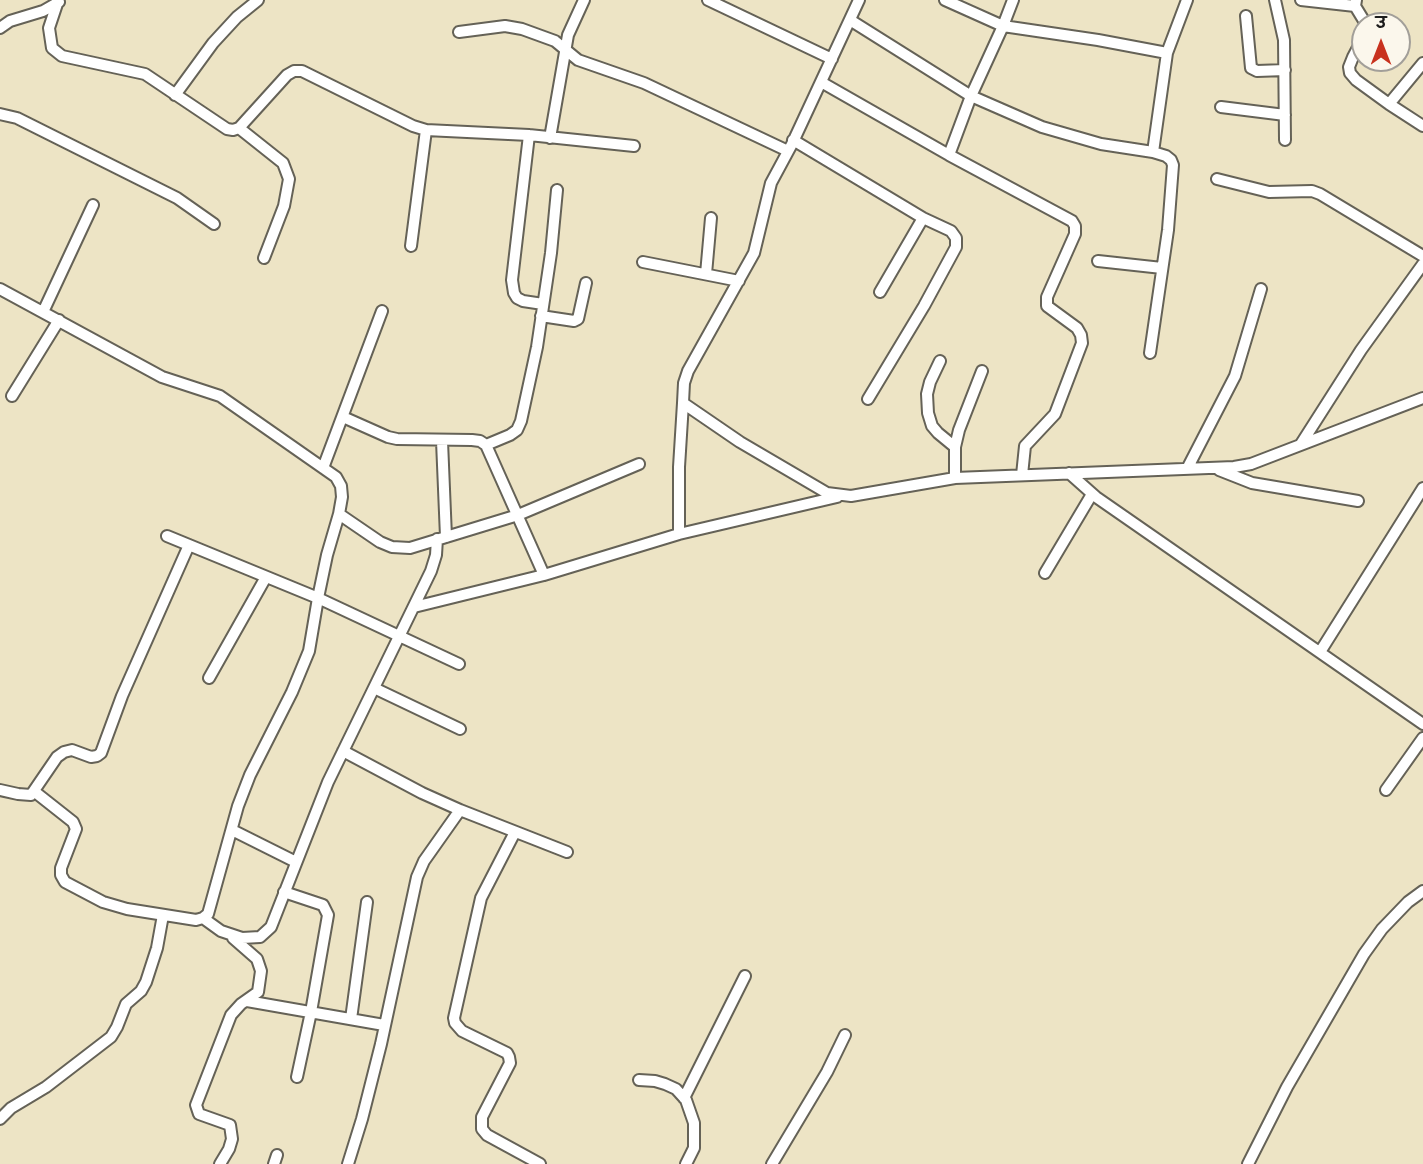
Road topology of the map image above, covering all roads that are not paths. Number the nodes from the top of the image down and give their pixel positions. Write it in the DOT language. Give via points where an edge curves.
graph roads {
  1 [pos="258,0"];
  2 [pos="584,0"];
  3 [pos="708,0"];
  4 [pos="859,0"];
  5 [pos="945,0"];
  6 [pos="1013,0"];
  7 [pos="1187,0"];
  8 [pos="1275,0"];
  9 [pos="1301,0"];
  10 [pos="59,2"];
  11 [pos="1356,3"];
  12 [pos="729,5"];
  13 [pos="1246,16"];
  14 [pos="850,20"];
  15 [pos="1003,26"];
  16 [pos="0,28"];
  17 [pos="459,32"];
  18 [pos="566,51"];
  19 [pos="1167,53"];
  20 [pos="832,59"];
  21 [pos="1351,62"];
  22 [pos="1423,63"];
  23 [pos="1285,70"];
  24 [pos="821,82"];
  25 [pos="176,95"];
  26 [pos="971,96"];
  27 [pos="1389,104"];
  28 [pos="1221,107"];
  29 [pos="0,114"];
  30 [pos="1285,115"];
  31 [pos="1423,126"];
  32 [pos="239,128"];
  33 [pos="426,130"];
  34 [pos="529,135"];
  35 [pos="550,138"];
  36 [pos="793,140"];
  37 [pos="1285,140"];
  38 [pos="634,146"];
  39 [pos="788,151"];
  40 [pos="1153,152"];
  41 [pos="949,155"];
  42 [pos="1217,179"];
  43 [pos="557,190"];
  44 [pos="93,205"];
  45 [pos="711,218"];
  46 [pos="923,218"];
  47 [pos="214,225"];
  48 [pos="411,246"];
  49 [pos="1423,256"];
  50 [pos="264,258"];
  51 [pos="1098,261"];
  52 [pos="643,262"];
  53 [pos="1423,264"];
  54 [pos="1162,268"];
  55 [pos="706,274"];
  56 [pos="738,280"];
  57 [pos="586,283"];
  58 [pos="0,289"];
  59 [pos="1261,289"];
  60 [pos="880,292"];
  61 [pos="543,304"];
  62 [pos="382,311"];
  63 [pos="43,312"];
  64 [pos="541,316"];
  65 [pos="58,320"];
  66 [pos="1150,353"];
  67 [pos="940,361"];
  68 [pos="982,371"];
  69 [pos="12,396"];
  70 [pos="1423,398"];
  71 [pos="868,399"];
  72 [pos="683,403"];
  73 [pos="343,417"];
  74 [pos="442,441"];
  75 [pos="1301,444"];
  76 [pos="486,445"];
  77 [pos="956,447"];
  78 [pos="639,464"];
  79 [pos="323,468"];
  80 [pos="1187,469"];
  81 [pos="1216,469"];
  82 [pos="1069,473"];
  83 [pos="1022,475"];
  84 [pos="955,478"];
  85 [pos="1423,488"];
  86 [pos="1092,494"];
  87 [pos="839,496"];
  88 [pos="1358,501"];
  89 [pos="339,514"];
  90 [pos="518,515"];
  91 [pos="679,534"];
  92 [pos="167,536"];
  93 [pos="442,538"];
  94 [pos="189,545"];
  95 [pos="1045,573"];
  96 [pos="544,575"];
  97 [pos="266,577"];
  98 [pos="318,597"];
  99 [pos="414,607"];
  100 [pos="400,635"];
  101 [pos="1320,652"];
  102 [pos="459,664"];
  103 [pos="209,678"];
  104 [pos="374,688"];
  105 [pos="1423,724"];
  106 [pos="460,729"];
  107 [pos="1423,738"];
  108 [pos="343,751"];
  109 [pos="0,790"];
  110 [pos="1386,790"];
  111 [pos="35,792"];
  112 [pos="460,810"];
  113 [pos="232,830"];
  114 [pos="515,832"];
  115 [pos="567,852"];
  116 [pos="296,862"];
  117 [pos="1423,891"];
  118 [pos="284,892"];
  119 [pos="367,902"];
  120 [pos="163,915"];
  121 [pos="203,918"];
  122 [pos="230,935"];
  123 [pos="745,976"];
  124 [pos="247,1001"];
  125 [pos="311,1012"];
  126 [pos="351,1019"];
  127 [pos="384,1025"];
  128 [pos="845,1035"];
  129 [pos="297,1077"];
  130 [pos="639,1080"];
  131 [pos="684,1098"];
  132 [pos="0,1119"];
  133 [pos="220,1164"];
  134 [pos="348,1164"];
  135 [pos="540,1164"];
  136 [pos="686,1164"];
  137 [pos="772,1164"];
  138 [pos="1248,1164"];
  1 -- 25 [label="street" via="213,43"];
  2 -- 18 [label="street" via="568,35"];
  3 -- 12 [label="street"];
  4 -- 14 [label="street"];
  5 -- 15 [label="street"];
  6 -- 15 [label="street"];
  7 -- 19 [label="street"];
  8 -- 23 [label="street" via="1284,40"];
  9 -- 11 [label="street"];
  10 -- 16 [label="street"];
  10 -- 25 [label="street" via="49,28 52,48 62,56 145,74"];
  12 -- 20 [label="street"];
  13 -- 23 [label="street" via="1251,68"];
  14 -- 20 [label="street"];
  14 -- 26 [label="street"];
  15 -- 19 [label="street"];
  15 -- 26 [label="street"];
  17 -- 18 [label="street" via="513,27 555,41"];
  18 -- 35 [label="street"];
  18 -- 39 [label="street" via="578,60 644,83"];
  19 -- 40 [label="street"];
  20 -- 24 [label="street"];
  21 -- 27 [label="street" via="1350,73 1356,80"];
  22 -- 27 [label="street"];
  23 -- 30 [label="street"];
  24 -- 36 [label="street"];
  24 -- 41 [label="street"];
  25 -- 32 [label="street" via="227,129"];
  26 -- 40 [label="street" via="1042,128 1101,144"];
  26 -- 41 [label="street"];
  27 -- 31 [label="street"];
  28 -- 30 [label="street"];
  29 -- 47 [label="street" via="17,118 177,198"];
  30 -- 37 [label="street"];
  32 -- 33 [label="street" via="287,75 302,71"];
  32 -- 50 [label="street" via="283,163 289,179 284,206"];
  33 -- 34 [label="street"];
  33 -- 48 [label="street"];
  34 -- 35 [label="street"];
  34 -- 61 [label="street" via="512,280 517,298"];
  35 -- 38 [label="street"];
  36 -- 39 [label="street"];
  36 -- 46 [label="street"];
  39 -- 56 [label="street" via="771,183 754,253"];
  40 -- 54 [label="street" via="1166,156 1173,165"];
  41 -- 83 [label="street" via="1075,226 1047,306 1077,328 1082,343 1055,414 1025,446"];
  42 -- 49 [label="street" via="1259,190 1312,191"];
  43 -- 61 [label="street"];
  44 -- 63 [label="street"];
  45 -- 55 [label="street"];
  46 -- 60 [label="street"];
  46 -- 71 [label="street" via="951,231 956,247"];
  51 -- 54 [label="street"];
  52 -- 55 [label="street"];
  53 -- 75 [label="street" via="1361,350"];
  54 -- 66 [label="street"];
  55 -- 56 [label="street"];
  56 -- 72 [label="street" via="688,371"];
  57 -- 64 [label="street" via="578,319"];
  58 -- 63 [label="street"];
  59 -- 80 [label="street" via="1235,376"];
  61 -- 64 [label="street"];
  62 -- 73 [label="street"];
  63 -- 65 [label="street"];
  64 -- 76 [label="street" via="521,421 510,435"];
  65 -- 69 [label="street"];
  65 -- 79 [label="street" via="172,381 220,396"];
  67 -- 77 [label="street" via="927,394 928,413 932,426"];
  68 -- 77 [label="street"];
  70 -- 75 [label="street"];
  72 -- 87 [label="street" via="740,442 827,493"];
  72 -- 91 [label="street"];
  73 -- 74 [label="street" via="388,437"];
  73 -- 79 [label="street"];
  74 -- 76 [label="street" via="472,440"];
  74 -- 93 [label="street"];
  75 -- 81 [label="street" via="1251,464"];
  76 -- 90 [label="street"];
  77 -- 84 [label="street"];
  78 -- 90 [label="street"];
  79 -- 89 [label="street" via="341,486"];
  80 -- 81 [label="street"];
  80 -- 82 [label="street"];
  81 -- 88 [label="street" via="1252,483"];
  82 -- 83 [label="street"];
  82 -- 86 [label="street"];
  83 -- 84 [label="street"];
  84 -- 87 [label="street"];
  85 -- 101 [label="street"];
  86 -- 95 [label="street"];
  86 -- 101 [label="street"];
  87 -- 91 [label="street"];
  89 -- 93 [label="street" via="392,547 410,548"];
  89 -- 98 [label="street"];
  90 -- 93 [label="street"];
  90 -- 96 [label="street"];
  91 -- 96 [label="street"];
  92 -- 94 [label="street"];
  93 -- 99 [label="street"];
  94 -- 97 [label="street"];
  94 -- 111 [label="street" via="101,753 91,757 72,750 64,752"];
  96 -- 99 [label="street"];
  97 -- 98 [label="street"];
  97 -- 103 [label="street"];
  98 -- 100 [label="street"];
  98 -- 113 [label="street" via="309,651 250,775"];
  99 -- 100 [label="street"];
  100 -- 102 [label="street"];
  100 -- 104 [label="street"];
  101 -- 105 [label="street"];
  104 -- 106 [label="street"];
  104 -- 108 [label="street"];
  107 -- 110 [label="street"];
  108 -- 112 [label="street"];
  108 -- 116 [label="street"];
  109 -- 111 [label="street" via="27,796"];
  111 -- 120 [label="street" via="76,828 61,868 65,882 103,902"];
  112 -- 114 [label="street"];
  112 -- 127 [label="street" via="423,861 417,877"];
  113 -- 116 [label="street"];
  113 -- 121 [label="street" via="212,904"];
  114 -- 115 [label="street"];
  114 -- 135 [label="street" via="481,898 454,1018 462,1030 509,1056 510,1063 482,1117 482,1129"];
  116 -- 118 [label="street"];
  117 -- 138 [label="street" via="1382,929 1364,954 1287,1087"];
  118 -- 122 [label="street" via="267,933 251,939"];
  118 -- 125 [label="street" via="323,905 328,915"];
  119 -- 126 [label="street"];
  120 -- 121 [label="street"];
  120 -- 132 [label="street" via="146,982 126,1004 111,1037"];
  121 -- 122 [label="street"];
  122 -- 124 [label="street" via="260,964 258,992"];
  123 -- 131 [label="street"];
  124 -- 125 [label="street"];
  124 -- 133 [label="street" via="231,1015 196,1105 199,1114 230,1125 232,1139"];
  125 -- 126 [label="street"];
  125 -- 129 [label="street"];
  126 -- 127 [label="street"];
  127 -- 134 [label="street"];
  128 -- 137 [label="street"];
  130 -- 131 [label="street" via="664,1084"];
  131 -- 136 [label="street" via="694,1123 694,1148"];
}
